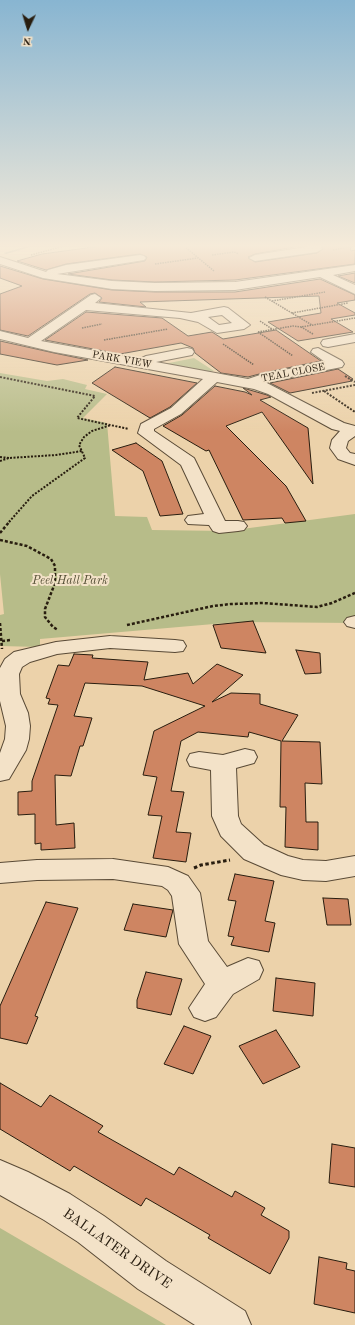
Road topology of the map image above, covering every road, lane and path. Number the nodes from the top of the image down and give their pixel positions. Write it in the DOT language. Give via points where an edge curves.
graph roads {
  1 [pos="80,308"];
  2 [pos="116,308"];
  3 [pos="283,308"];
  4 [pos="322,308"];
  5 [pos="292,313"];
  6 [pos="193,316"];
  7 [pos="208,323"];
  8 [pos="312,325"];
  9 [pos="257,332"];
  10 [pos="0,335"];
  11 [pos="355,338"];
  12 [pos="99,341"];
  13 [pos="30,343"];
  14 [pos="222,343"];
  15 [pos="187,352"];
  16 [pos="140,363"];
  17 [pos="318,368"];
  18 [pos="0,377"];
  19 [pos="214,377"];
  20 [pos="270,377"];
  21 [pos="251,384"];
  22 [pos="355,385"];
  23 [pos="324,391"];
  24 [pos="286,398"];
  25 [pos="355,412"];
  26 [pos="353,431"];
  27 [pos="82,451"];
  28 [pos="0,457"];
  29 [pos="9,458"];
  30 [pos="355,460"];
  31 [pos="0,461"];
  32 [pos="214,519"];
  33 [pos="194,520"];
  34 [pos="238,526"];
  35 [pos="0,533"];
  36 [pos="0,540"];
  37 [pos="355,593"];
  38 [pos="0,623"];
  39 [pos="124,626"];
  40 [pos="59,631"];
  41 [pos="16,640"];
  42 [pos="179,646"];
  43 [pos="4,657"];
  44 [pos="223,760"];
  45 [pos="0,773"];
  46 [pos="254,852"];
  47 [pos="355,866"];
  48 [pos="0,872"];
  49 [pos="0,878"];
  50 [pos="178,883"];
  51 [pos="248,970"];
  52 [pos="0,1177"];
  53 [pos="231,1325"];
  1 -- 13 [label="street"];
  2 -- 6 [label="street"];
  3 -- 5 [label="path"];
  4 -- 5 [label="path"];
  5 -- 8 [label="path"];
  6 -- 7 [label="street"];
  6 -- 7 [label="street" via="224,311 244,325 217,329"];
  7 -- 12 [label="path"];
  9 -- 17 [label="path" via="292,356 301,357"];
  10 -- 13 [label="street, PARK VIEW"];
  11 -- 17 [label="street, TEAL CLOSE" via="329,343 343,363"];
  13 -- 16 [label="street, PARK VIEW"];
  14 -- 20 [label="path"];
  15 -- 16 [label="street" via="148,359"];
  16 -- 19 [label="street, PARK VIEW"];
  17 -- 20 [label="street, TEAL CLOSE"];
  18 -- 27 [label="path" via="95,396 77,418 114,425 92,431 79,445"];
  19 -- 21 [label="street, PARK VIEW"];
  19 -- 32 [label="street" via="176,411 148,427 146,434 188,462"];
  20 -- 21 [label="street, TEAL CLOSE"];
  21 -- 24 [label="street, PARK VIEW"];
  22 -- 23 [label="path"];
  23 -- 24 [label="path"];
  23 -- 25 [label="path"];
  24 -- 26 [label="street, PARK VIEW" via="338,426"];
  26 -- 30 [label="street" via="340,440 338,448 344,456"];
  27 -- 29 [label="path"];
  27 -- 35 [label="path" via="85,458 32,496"];
  28 -- 29 [label="path"];
  29 -- 31 [label="path"];
  32 -- 33 [label="street"];
  32 -- 34 [label="street" via="219,527"];
  36 -- 40 [label="path" via="27,546 51,559 55,566 56,583 45,609 45,617"];
  37 -- 39 [label="path" via="332,604 317,607 263,603 231,604"];
  38 -- 43 [label="path"];
  41 -- 43 [label="path"];
  42 -- 43 [label="street" via="128,642 75,645 35,652 22,657"];
  43 -- 45 [label="street" via="9,694 17,720 17,739 14,750"];
  44 -- 46 [label="street" via="225,816 230,830"];
  46 -- 47 [label="street" via="281,865 303,870 326,871"];
  46 -- 50 [label="path" via="237,859 201,865 189,871"];
  48 -- 49 [label="street"];
  48 -- 50 [label="street" via="113,870 168,877"];
  50 -- 51 [label="street" via="186,893 194,944 214,997"];
  52 -- 53 [label="street, BALLATER DRIVE" via="57,1207 152,1274"];
}
